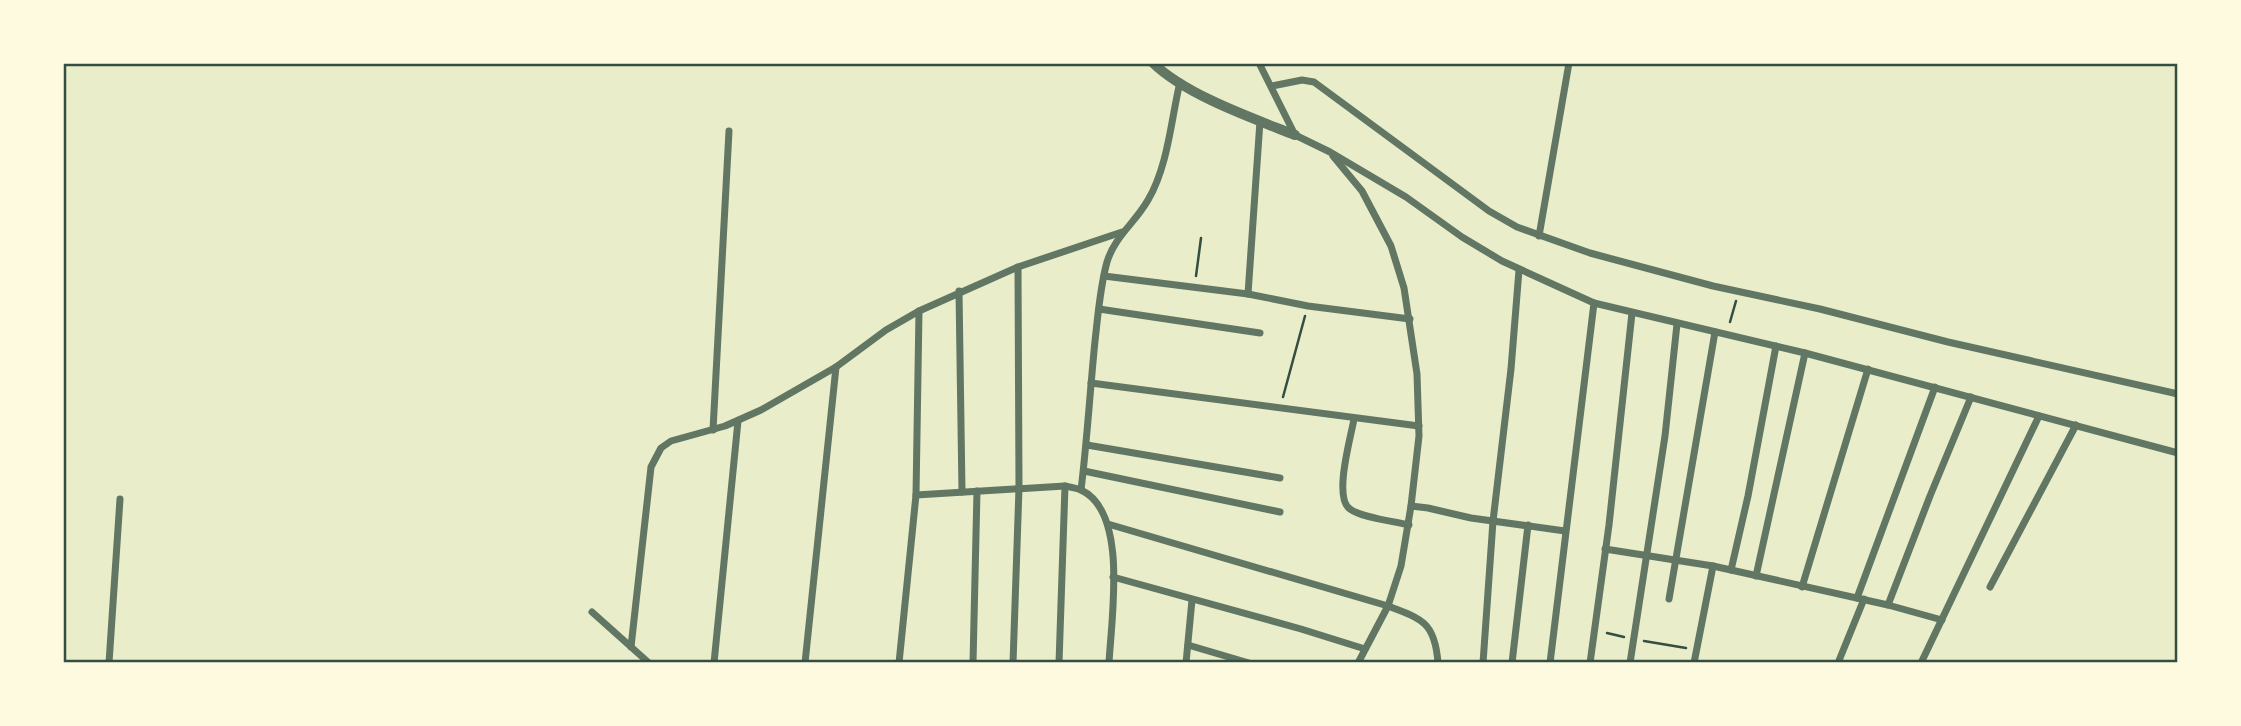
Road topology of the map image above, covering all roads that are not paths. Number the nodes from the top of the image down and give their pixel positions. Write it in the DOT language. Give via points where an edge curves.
graph roads {
  1 [pos="1153,63"];
  2 [pos="1259,63"];
  3 [pos="1569,63"];
  4 [pos="1180,82"];
  5 [pos="1272,86"];
  6 [pos="1260,121"];
  7 [pos="729,131"];
  8 [pos="1295,135"];
  9 [pos="1330,152"];
  10 [pos="1122,232"];
  11 [pos="1539,236"];
  12 [pos="1018,267"];
  13 [pos="1519,270"];
  14 [pos="1104,276"];
  15 [pos="959,291"];
  16 [pos="1248,294"];
  17 [pos="1594,303"];
  18 [pos="1099,309"];
  19 [pos="919,310"];
  20 [pos="1632,313"];
  21 [pos="1410,319"];
  22 [pos="1677,324"];
  23 [pos="1715,332"];
  24 [pos="1260,333"];
  25 [pos="1776,346"];
  26 [pos="1805,353"];
  27 [pos="836,367"];
  28 [pos="1868,369"];
  29 [pos="1091,383"];
  30 [pos="1935,387"];
  31 [pos="2178,394"];
  32 [pos="1971,397"];
  33 [pos="2039,416"];
  34 [pos="1354,419"];
  35 [pos="738,421"];
  36 [pos="2076,425"];
  37 [pos="1419,426"];
  38 [pos="713,430"];
  39 [pos="1087,445"];
  40 [pos="2178,453"];
  41 [pos="1084,471"];
  42 [pos="1280,478"];
  43 [pos="1065,486"];
  44 [pos="1019,488"];
  45 [pos="1081,490"];
  46 [pos="977,491"];
  47 [pos="962,492"];
  48 [pos="916,495"];
  49 [pos="120,499"];
  50 [pos="1411,506"];
  51 [pos="1280,512"];
  52 [pos="1493,521"];
  53 [pos="1108,524"];
  54 [pos="1409,525"];
  55 [pos="1528,525"];
  56 [pos="1565,531"];
  57 [pos="1605,549"];
  58 [pos="1646,554"];
  59 [pos="1677,559"];
  60 [pos="1713,566"];
  61 [pos="1731,570"];
  62 [pos="1756,576"];
  63 [pos="1113,577"];
  64 [pos="1802,587"];
  65 [pos="1990,587"];
  66 [pos="1861,598"];
  67 [pos="1669,599"];
  68 [pos="1192,600"];
  69 [pos="1888,605"];
  70 [pos="1388,606"];
  71 [pos="592,612"];
  72 [pos="1942,620"];
  73 [pos="1188,645"];
  74 [pos="631,647"];
  75 [pos="1365,649"];
  76 [pos="109,663"];
  77 [pos="649,663"];
  78 [pos="714,663"];
  79 [pos="805,663"];
  80 [pos="900,663"];
  81 [pos="973,663"];
  82 [pos="1013,663"];
  83 [pos="1059,663"];
  84 [pos="1109,663"];
  85 [pos="1186,663"];
  86 [pos="1249,663"];
  87 [pos="1358,663"];
  88 [pos="1438,663"];
  89 [pos="1483,663"];
  90 [pos="1512,663"];
  91 [pos="1550,663"];
  92 [pos="1590,663"];
  93 [pos="1630,663"];
  94 [pos="1693,663"];
  95 [pos="1838,663"];
  96 [pos="1922,663"];
  1 -- 4 [label="street"];
  2 -- 5 [label="street"];
  3 -- 11 [label="street"];
  4 -- 6 [label="street"];
  4 -- 10 [label="street" via="1154,187"];
  5 -- 8 [label="street"];
  5 -- 11 [label="street" via="1314,82 1489,211"];
  6 -- 8 [label="street"];
  6 -- 16 [label="street"];
  7 -- 38 [label="street"];
  8 -- 9 [label="street"];
  9 -- 13 [label="street"];
  9 -- 21 [label="street" via="1362,191 1391,246"];
  10 -- 12 [label="street"];
  10 -- 14 [label="street"];
  11 -- 31 [label="street" via="1713,286"];
  12 -- 15 [label="street"];
  12 -- 44 [label="street"];
  13 -- 17 [label="street"];
  13 -- 52 [label="street"];
  14 -- 16 [label="street"];
  14 -- 18 [label="street"];
  15 -- 19 [label="street"];
  15 -- 47 [label="street"];
  16 -- 21 [label="street"];
  17 -- 20 [label="street"];
  17 -- 56 [label="street"];
  18 -- 24 [label="street"];
  18 -- 29 [label="street"];
  19 -- 27 [label="street"];
  19 -- 48 [label="street"];
  20 -- 22 [label="street"];
  20 -- 57 [label="street"];
  21 -- 37 [label="street"];
  22 -- 23 [label="street"];
  22 -- 58 [label="street"];
  23 -- 25 [label="street"];
  23 -- 59 [label="street"];
  25 -- 26 [label="street"];
  25 -- 61 [label="street"];
  26 -- 28 [label="street"];
  26 -- 62 [label="street"];
  27 -- 35 [label="street"];
  27 -- 79 [label="street"];
  28 -- 30 [label="street"];
  28 -- 64 [label="street"];
  29 -- 34 [label="street"];
  29 -- 39 [label="street"];
  30 -- 32 [label="street"];
  30 -- 66 [label="street"];
  32 -- 33 [label="street"];
  32 -- 69 [label="street"];
  33 -- 36 [label="street"];
  33 -- 72 [label="street"];
  34 -- 37 [label="street"];
  34 -- 54 [label="street" via="1342,483 1345,503 1359,513"];
  35 -- 38 [label="street"];
  35 -- 78 [label="street"];
  36 -- 40 [label="street"];
  36 -- 65 [label="street"];
  37 -- 50 [label="street"];
  38 -- 74 [label="street" via="671,441 661,448 651,467"];
  39 -- 41 [label="street"];
  39 -- 42 [label="street"];
  41 -- 45 [label="street"];
  41 -- 51 [label="street"];
  43 -- 44 [label="street"];
  43 -- 45 [label="street"];
  43 -- 83 [label="street"];
  44 -- 46 [label="street"];
  44 -- 82 [label="street"];
  45 -- 53 [label="street"];
  46 -- 47 [label="street"];
  46 -- 81 [label="street"];
  47 -- 48 [label="street"];
  48 -- 80 [label="street"];
  49 -- 76 [label="street"];
  50 -- 52 [label="street"];
  50 -- 54 [label="street"];
  52 -- 55 [label="street"];
  52 -- 89 [label="street"];
  53 -- 63 [label="street"];
  53 -- 70 [label="street"];
  54 -- 70 [label="street"];
  55 -- 56 [label="street"];
  55 -- 90 [label="street"];
  56 -- 91 [label="street"];
  57 -- 58 [label="street"];
  57 -- 92 [label="street"];
  58 -- 59 [label="street"];
  58 -- 93 [label="street"];
  59 -- 60 [label="street"];
  59 -- 67 [label="street"];
  60 -- 61 [label="street"];
  60 -- 94 [label="street"];
  61 -- 62 [label="street"];
  62 -- 64 [label="street"];
  63 -- 68 [label="street"];
  63 -- 84 [label="street"];
  64 -- 66 [label="street"];
  66 -- 69 [label="street"];
  66 -- 95 [label="street"];
  68 -- 73 [label="street"];
  68 -- 75 [label="street"];
  69 -- 72 [label="street"];
  70 -- 75 [label="street"];
  70 -- 88 [label="street" via="1427,625 1437,643"];
  71 -- 74 [label="street"];
  72 -- 96 [label="street"];
  73 -- 85 [label="street"];
  73 -- 86 [label="street"];
  74 -- 77 [label="street"];
  75 -- 87 [label="street"];
}
